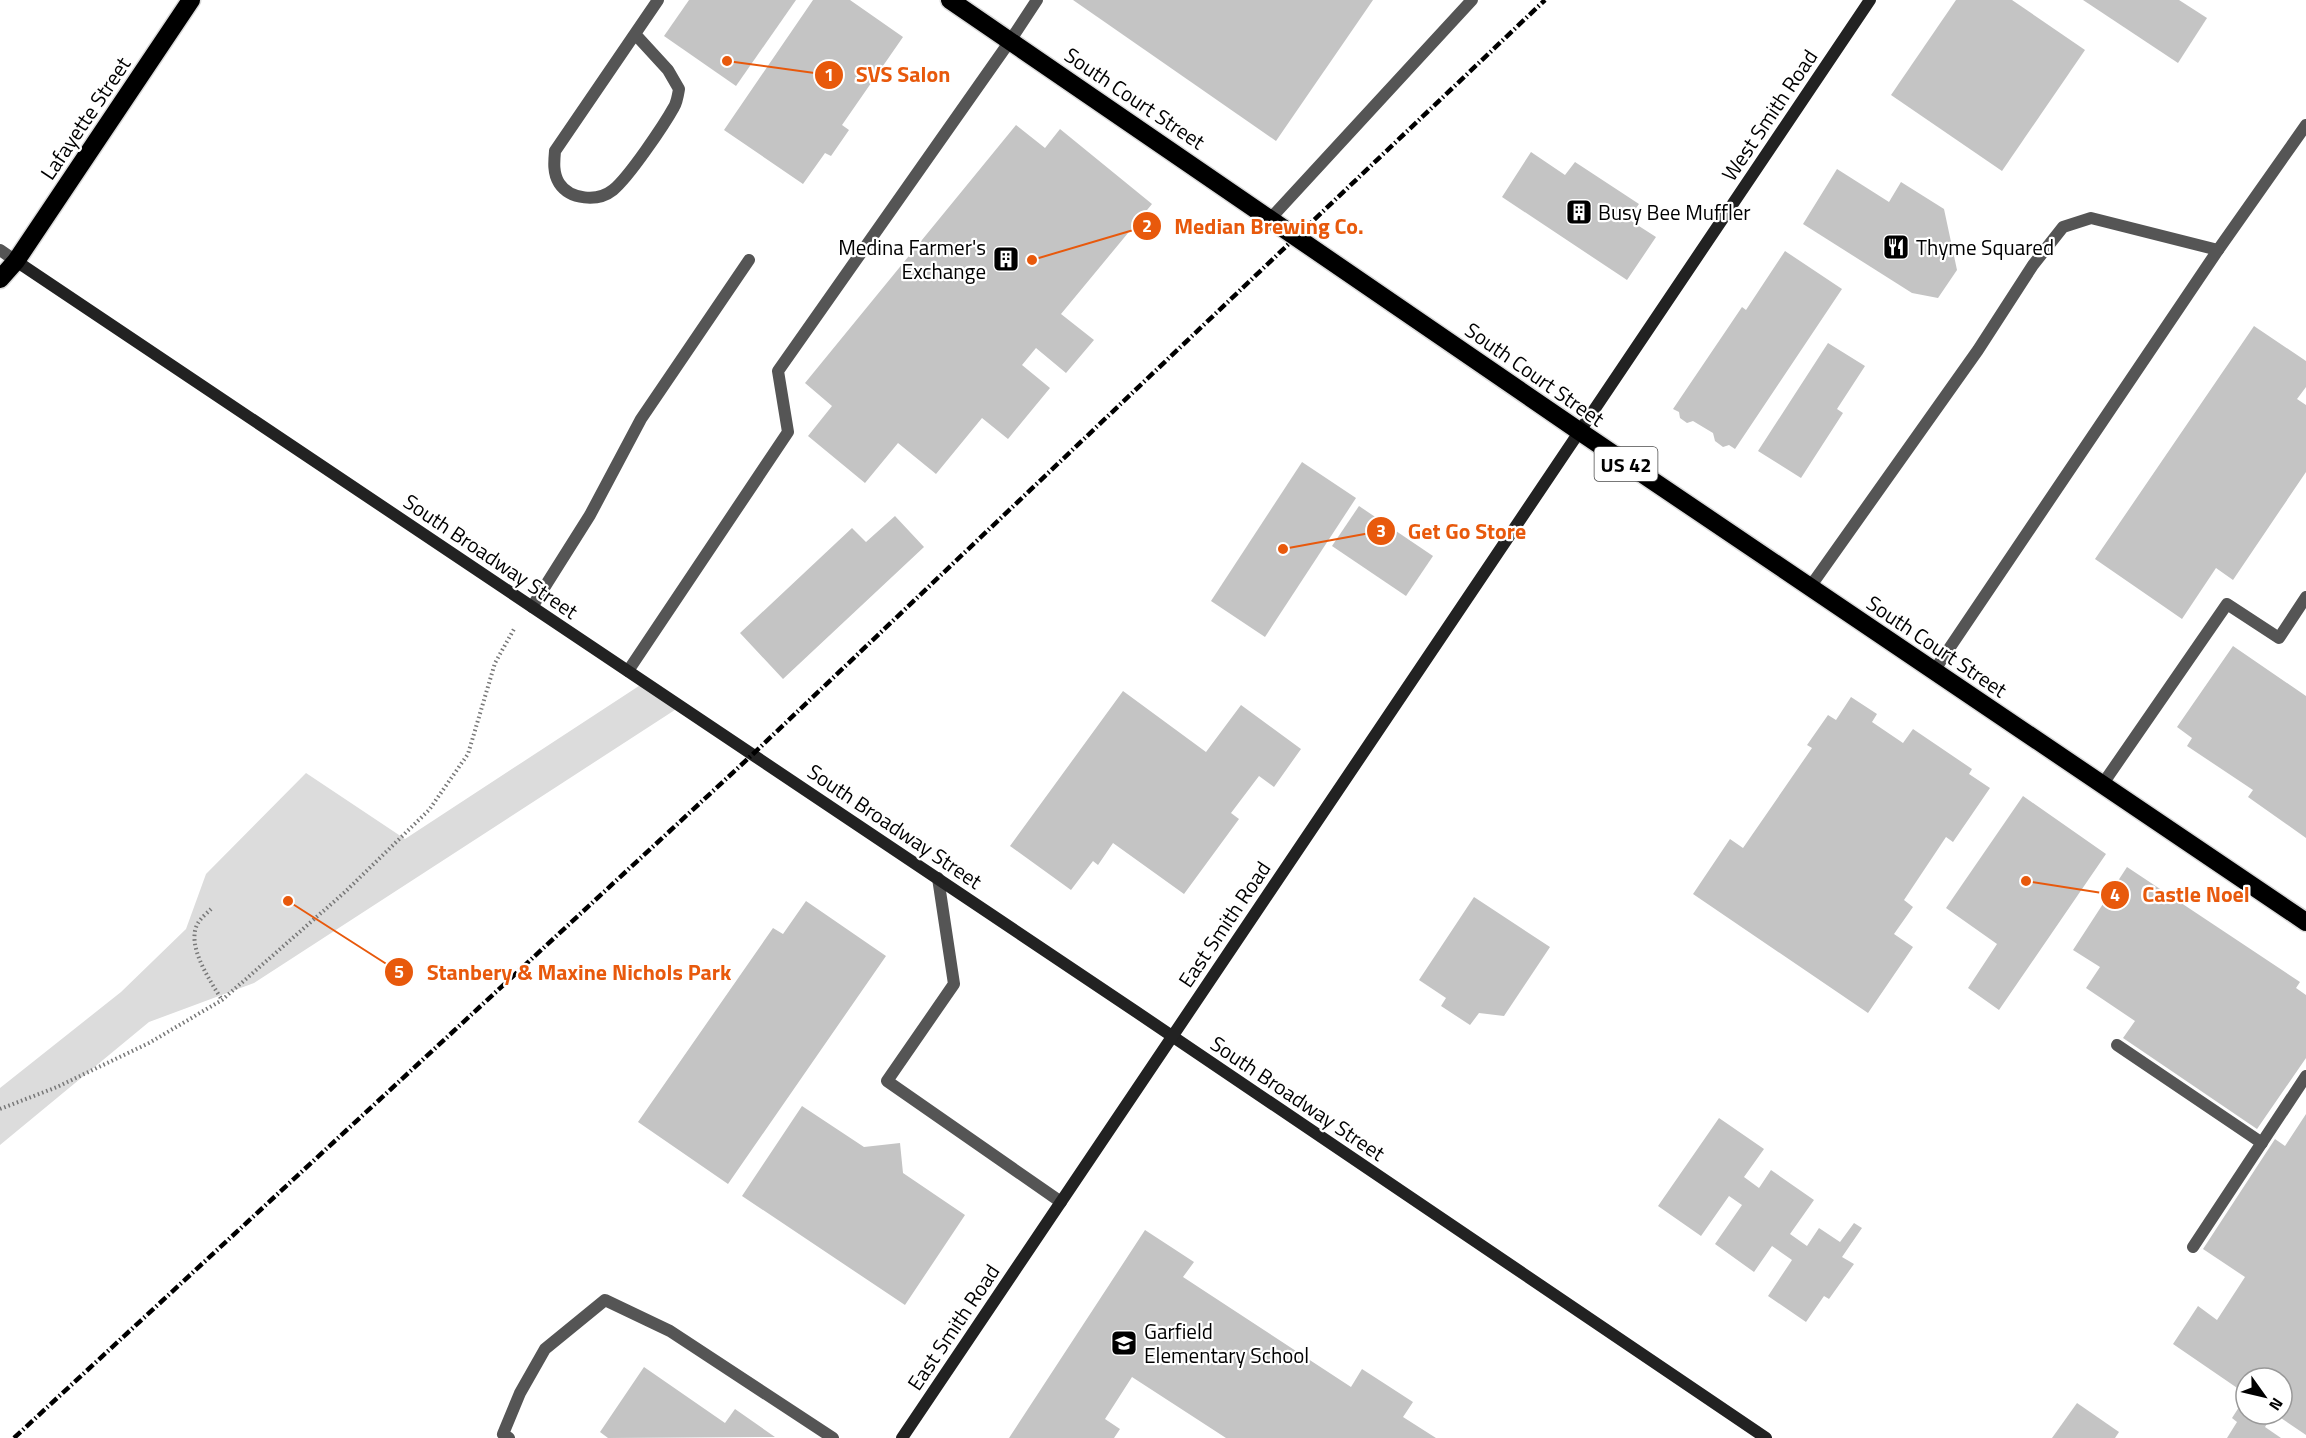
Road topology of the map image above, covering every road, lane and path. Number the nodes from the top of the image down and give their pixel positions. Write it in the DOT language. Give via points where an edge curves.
graph roads {
  1 [pos="191,0"];
  2 [pos="658,0"];
  3 [pos="950,0"];
  4 [pos="1037,0"];
  5 [pos="1472,0"];
  6 [pos="1870,0"];
  7 [pos="635,34"];
  8 [pos="1010,40"];
  9 [pos="2306,125"];
  10 [pos="1271,218"];
  11 [pos="0,250"];
  12 [pos="2218,250"];
  13 [pos="749,260"];
  14 [pos="16,261"];
  15 [pos="0,279"];
  16 [pos="1579,431"];
  17 [pos="1810,587"];
  18 [pos="2306,597"];
  19 [pos="532,607"];
  20 [pos="510,637"];
  21 [pos="628,671"];
  22 [pos="1934,671"];
  23 [pos="2102,785"];
  24 [pos="938,878"];
  25 [pos="211,909"];
  26 [pos="2306,922"];
  27 [pos="222,1000"];
  28 [pos="1173,1036"];
  29 [pos="2117,1046"];
  30 [pos="2306,1076"];
  31 [pos="0,1109"];
  32 [pos="2262,1143"];
  33 [pos="1061,1202"];
  34 [pos="2193,1247"];
  35 [pos="509,1438"];
  36 [pos="833,1438"];
  37 [pos="902,1438"];
  38 [pos="1766,1438"];
  1 -- 14 [label="highway, Lafayette Street"];
  2 -- 7 [label="street"];
  3 -- 8 [label="highway, South Court Street / US 42"];
  4 -- 8 [label="street"];
  5 -- 10 [label="street"];
  6 -- 16 [label="main road, West Smith Road"];
  7 -- 7 [label="street" via="555,151 554,168 560,184 574,196 595,198 613,191 675,105 679,89 674,80"];
  8 -- 10 [label="highway, South Court Street / US 42"];
  8 -- 21 [label="street" via="778,371 788,432"];
  9 -- 12 [label="street"];
  10 -- 16 [label="highway, South Court Street / US 42"];
  11 -- 14 [label="street, South Broadway Street"];
  12 -- 17 [label="street" via="2091,218 2063,227"];
  12 -- 22 [label="street"];
  13 -- 19 [label="street" via="641,419 590,515"];
  14 -- 15 [label="highway, Lafayette Street"];
  14 -- 19 [label="main road, South Broadway Street"];
  16 -- 17 [label="highway, South Court Street / US 42"];
  16 -- 28 [label="main road, East Smith Road"];
  17 -- 22 [label="highway, South Court Street / US 42"];
  18 -- 23 [label="street" via="2279,638 2227,604"];
  19 -- 21 [label="main road, South Broadway Street"];
  20 -- 27 [label="path" via="495,663 468,754 429,810 345,892"];
  21 -- 24 [label="main road, South Broadway Street"];
  22 -- 23 [label="highway, South Court Street / US 42"];
  23 -- 26 [label="highway, South Court Street / US 42"];
  24 -- 28 [label="main road, South Broadway Street"];
  24 -- 33 [label="street" via="954,984 887,1081"];
  25 -- 27 [label="path" via="196,925 195,944 202,969"];
  27 -- 31 [label="path" via="149,1043 57,1088"];
  28 -- 33 [label="main road, East Smith Road"];
  28 -- 38 [label="main road, South Broadway Street"];
  29 -- 32 [label="street"];
  30 -- 32 [label="street"];
  32 -- 34 [label="street"];
  33 -- 37 [label="main road, East Smith Road"];
  35 -- 36 [label="street" via="503,1434 545,1348 604,1300 670,1331"];
}
